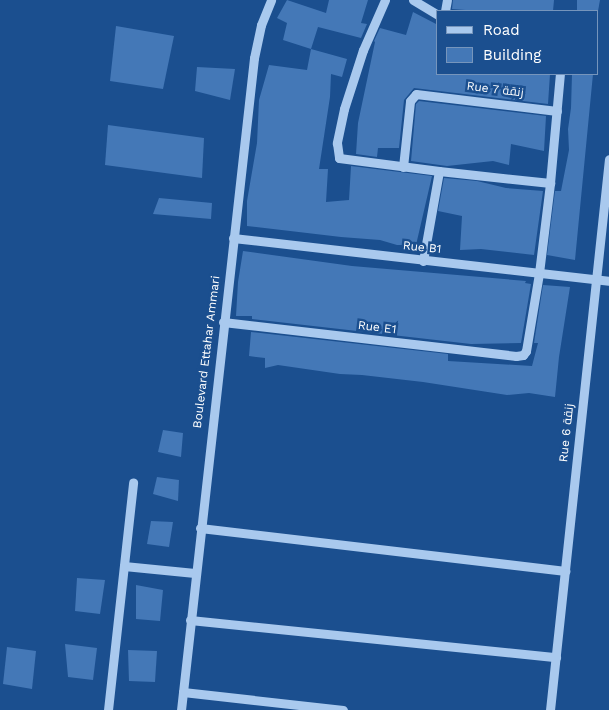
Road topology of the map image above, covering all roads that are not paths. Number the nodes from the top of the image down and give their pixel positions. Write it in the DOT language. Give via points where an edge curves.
graph roads {
  1 [pos="271,0"];
  2 [pos="384,0"];
  3 [pos="413,0"];
  4 [pos="436,14"];
  5 [pos="560,75"];
  6 [pos="558,110"];
  7 [pos="609,159"];
  8 [pos="403,167"];
  9 [pos="439,171"];
  10 [pos="550,183"];
  11 [pos="233,238"];
  12 [pos="423,261"];
  13 [pos="539,273"];
  14 [pos="596,279"];
  15 [pos="609,280"];
  16 [pos="223,322"];
  17 [pos="133,482"];
  18 [pos="200,528"];
  19 [pos="124,566"];
  20 [pos="564,571"];
  21 [pos="195,573"];
  22 [pos="190,620"];
  23 [pos="556,657"];
  24 [pos="183,692"];
  25 [pos="108,710"];
  26 [pos="181,710"];
  27 [pos="343,710"];
  28 [pos="550,710"];
  1 -- 11 [label="street, Boulevard Ettahar Ammari" via="261,25 254,58"];
  2 -- 8 [label="street" via="352,80 340,126 338,150 339,158 343,160"];
  3 -- 4 [label="street"];
  5 -- 6 [label="street"];
  6 -- 8 [label="street, Rue 7 زنقة" via="416,94 410,101"];
  6 -- 10 [label="street"];
  7 -- 14 [label="street, Rue 6 زنقة"];
  8 -- 9 [label="street"];
  9 -- 10 [label="street"];
  9 -- 12 [label="street"];
  10 -- 13 [label="street"];
  11 -- 12 [label="street, Rue B1"];
  11 -- 16 [label="street, Boulevard Ettahar Ammari"];
  12 -- 13 [label="street, Rue B1"];
  13 -- 14 [label="street, Rue B1"];
  13 -- 16 [label="street, Rue E1" via="524,355"];
  14 -- 15 [label="street, Rue B1"];
  14 -- 20 [label="street, Rue 6 زنقة"];
  16 -- 18 [label="street, Boulevard Ettahar Ammari"];
  17 -- 19 [label="street"];
  18 -- 20 [label="street"];
  18 -- 21 [label="street, Boulevard Ettahar Ammari"];
  19 -- 21 [label="street"];
  19 -- 25 [label="street"];
  20 -- 23 [label="street, Rue 6 زنقة"];
  21 -- 22 [label="street, Boulevard Ettahar Ammari"];
  22 -- 23 [label="street"];
  22 -- 24 [label="street, Boulevard Ettahar Ammari"];
  23 -- 28 [label="street, Rue 6 زنقة"];
  24 -- 26 [label="street, Boulevard Ettahar Ammari"];
  24 -- 27 [label="street"];
}
